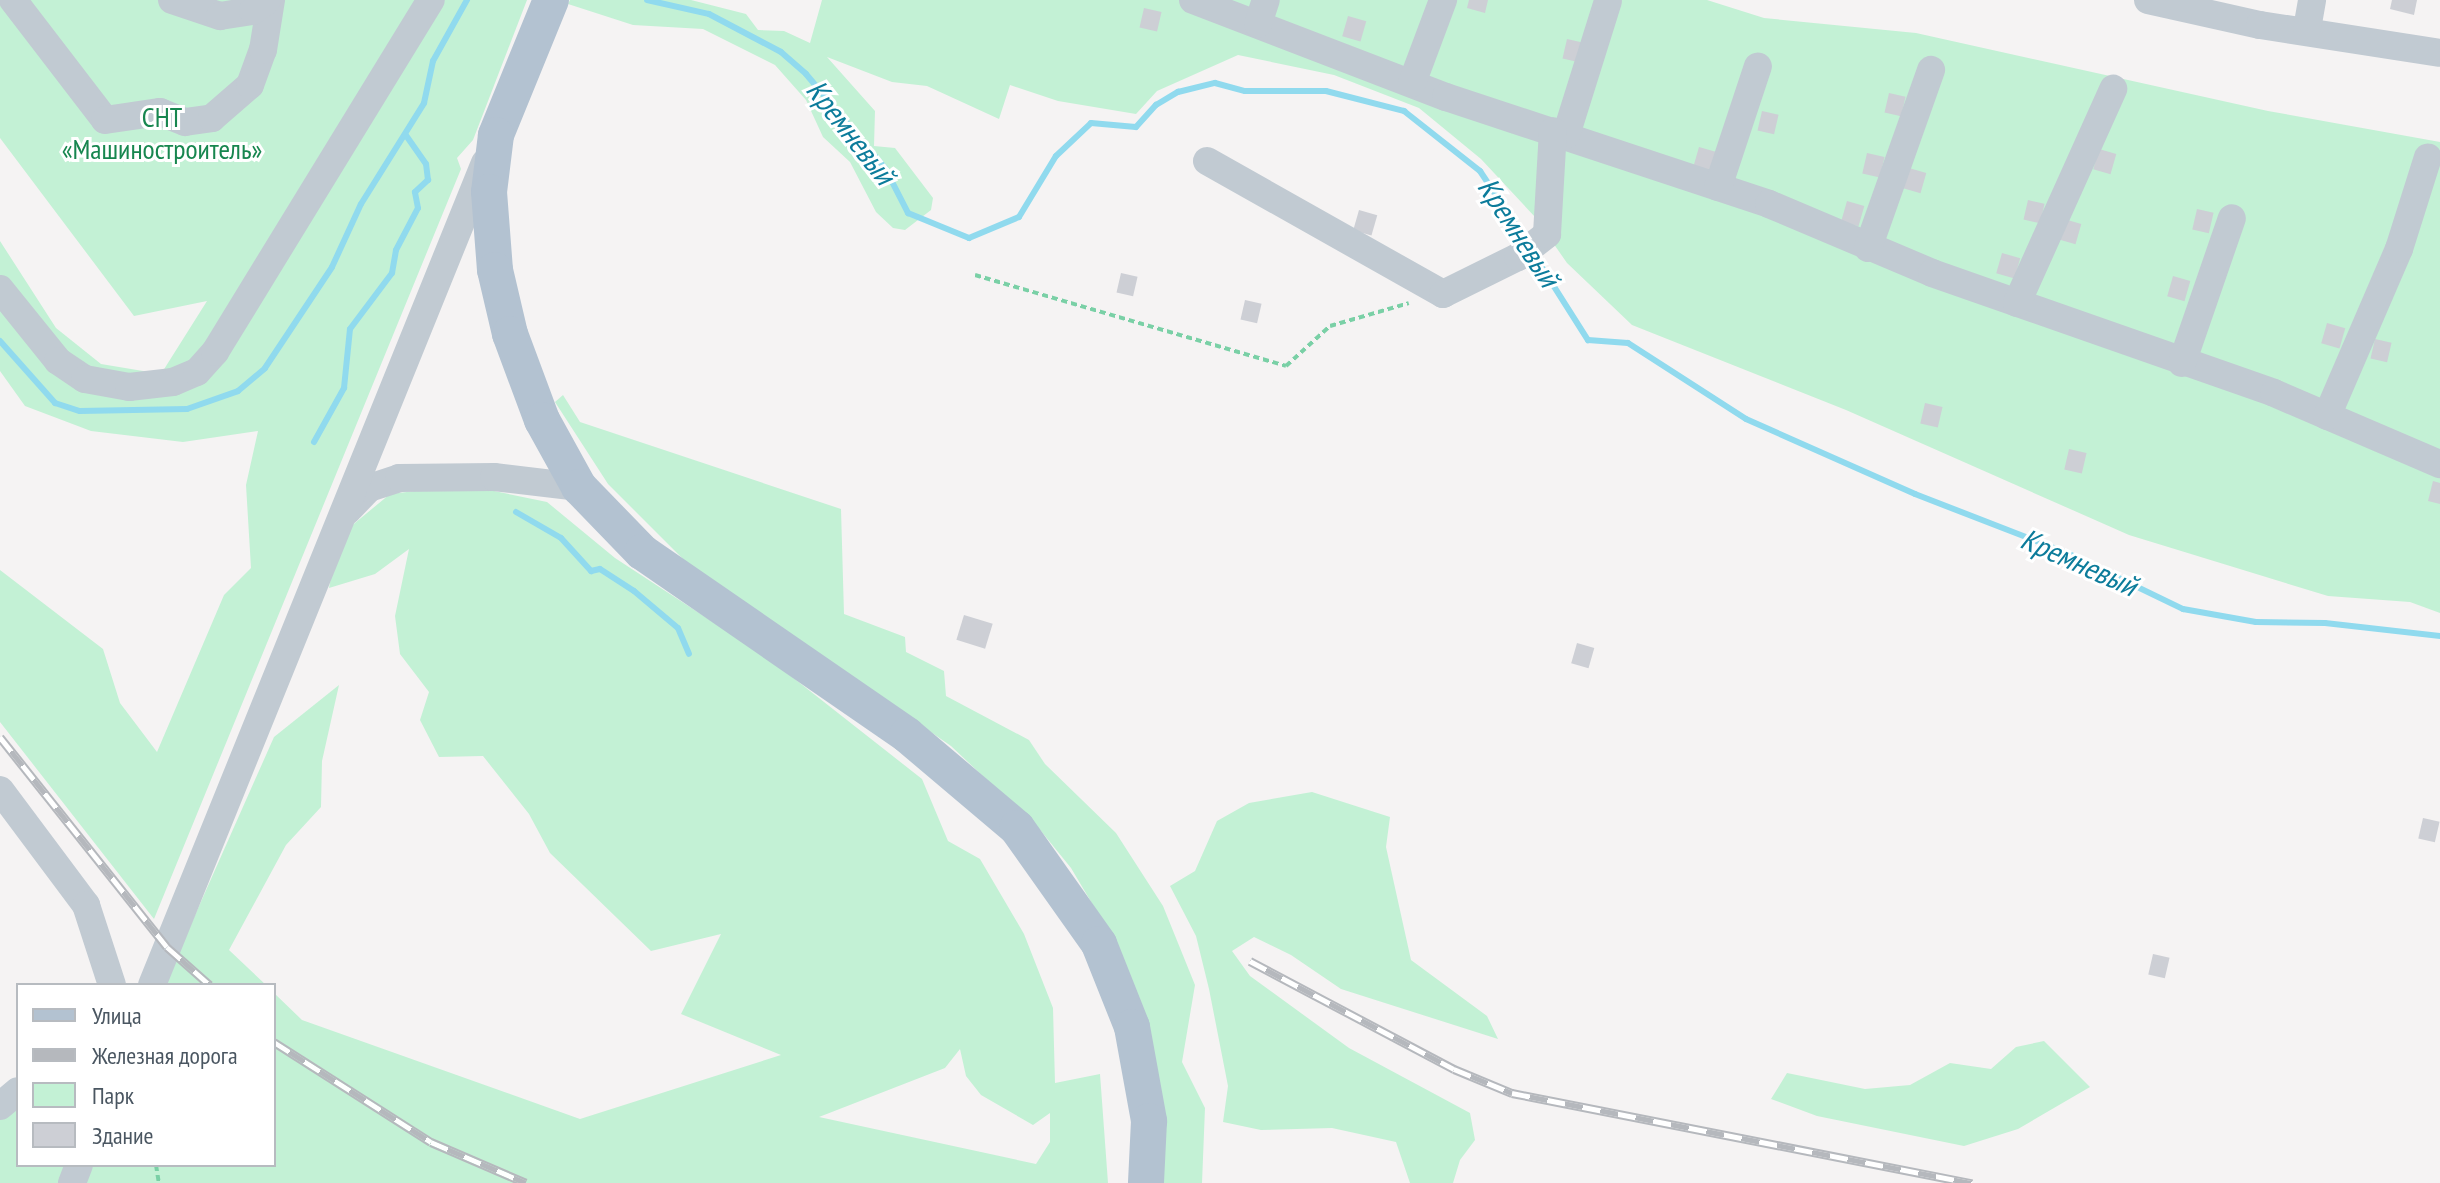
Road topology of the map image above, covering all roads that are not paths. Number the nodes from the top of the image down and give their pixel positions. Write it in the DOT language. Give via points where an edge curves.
graph roads {
  1 [pos="13,0"];
  2 [pos="172,0"];
  3 [pos="269,0"];
  4 [pos="431,0"];
  5 [pos="551,0"];
  6 [pos="1193,0"];
  7 [pos="1443,0"];
  8 [pos="2148,0"];
  9 [pos="2312,0"];
  10 [pos="1608,1"];
  11 [pos="1262,12"];
  12 [pos="2307,29"];
  13 [pos="2440,53"];
  14 [pos="1758,66"];
  15 [pos="1931,70"];
  16 [pos="1412,83"];
  17 [pos="2113,89"];
  18 [pos="1560,133"];
  19 [pos="496,135"];
  20 [pos="2428,157"];
  21 [pos="1207,161"];
  22 [pos="1718,187"];
  23 [pos="2232,218"];
  24 [pos="1868,248"];
  25 [pos="0,289"];
  26 [pos="2017,303"];
  27 [pos="2182,363"];
  28 [pos="2327,416"];
  29 [pos="2440,464"];
  30 [pos="579,487"];
  31 [pos="341,517"];
  32 [pos="0,790"];
  33 [pos="111,983"];
  34 [pos="153,983"];
  35 [pos="16,1093"];
  36 [pos="0,1106"];
  37 [pos="1146,1183"];
  1 -- 3 [label="street" via="105,120 160,112 185,122 212,118 250,85 263,50"];
  2 -- 3 [label="street" via="220,16 253,11"];
  4 -- 25 [label="street" via="215,352 197,372 173,382 129,387 85,379 58,361"];
  5 -- 19 [label="main road"];
  6 -- 11 [label="street"];
  7 -- 16 [label="street"];
  8 -- 12 [label="street" via="2260,25"];
  9 -- 12 [label="street"];
  10 -- 18 [label="street"];
  11 -- 16 [label="street"];
  12 -- 13 [label="street"];
  14 -- 22 [label="street"];
  15 -- 24 [label="street"];
  16 -- 18 [label="street"];
  17 -- 26 [label="street"];
  18 -- 21 [label="street" via="1547,234 1518,257 1443,294"];
  18 -- 22 [label="street"];
  19 -- 30 [label="main road" via="489,192 495,270 510,334 542,420"];
  19 -- 31 [label="street"];
  20 -- 28 [label="street" via="2399,249"];
  22 -- 24 [label="street"];
  23 -- 27 [label="street"];
  24 -- 26 [label="street"];
  26 -- 27 [label="street"];
  27 -- 28 [label="street"];
  28 -- 29 [label="street"];
  30 -- 31 [label="street" via="449,475 399,478 369,488"];
  30 -- 37 [label="main road" via="642,552 907,735 1017,828 1099,944 1132,1027 1149,1121"];
  31 -- 34 [label="street"];
  32 -- 33 [label="street" via="86,905"];
  35 -- 36 [label="street"];
}
